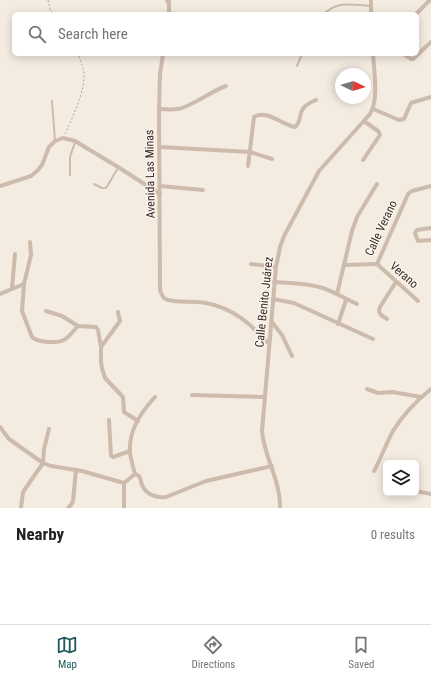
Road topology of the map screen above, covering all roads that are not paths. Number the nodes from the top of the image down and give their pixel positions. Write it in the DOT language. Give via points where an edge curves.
graph roads {
  1 [pos="166,0"];
  2 [pos="169,0"];
  3 [pos="371,0"];
  4 [pos="430,0"];
  5 [pos="371,6"];
  6 [pos="169,8"];
  7 [pos="169,12"];
  8 [pos="326,12"];
  9 [pos="371,12"];
  10 [pos="418,12"];
  11 [pos="431,42"];
  12 [pos="419,53"];
  13 [pos="163,56"];
  14 [pos="301,56"];
  15 [pos="373,56"];
  16 [pos="406,56"];
  17 [pos="416,56"];
  18 [pos="297,66"];
  19 [pos="226,86"];
  20 [pos="431,97"];
  21 [pos="316,100"];
  22 [pos="52,101"];
  23 [pos="159,109"];
  24 [pos="373,109"];
  25 [pos="364,121"];
  26 [pos="55,141"];
  27 [pos="75,141"];
  28 [pos="160,147"];
  29 [pos="250,152"];
  30 [pos="272,159"];
  31 [pos="363,160"];
  32 [pos="248,166"];
  33 [pos="118,167"];
  34 [pos="70,175"];
  35 [pos="94,184"];
  36 [pos="377,184"];
  37 [pos="0,186"];
  38 [pos="160,186"];
  39 [pos="431,186"];
  40 [pos="203,190"];
  41 [pos="160,194"];
  42 [pos="431,228"];
  43 [pos="431,240"];
  44 [pos="30,242"];
  45 [pos="15,254"];
  46 [pos="251,264"];
  47 [pos="377,264"];
  48 [pos="344,265"];
  49 [pos="276,267"];
  50 [pos="274,282"];
  51 [pos="396,282"];
  52 [pos="24,284"];
  53 [pos="12,288"];
  54 [pos="0,294"];
  55 [pos="337,294"];
  56 [pos="273,299"];
  57 [pos="346,300"];
  58 [pos="418,301"];
  59 [pos="357,304"];
  60 [pos="46,311"];
  61 [pos="118,312"];
  62 [pos="387,319"];
  63 [pos="271,321"];
  64 [pos="338,324"];
  65 [pos="78,326"];
  66 [pos="372,340"];
  67 [pos="269,344"];
  68 [pos="101,347"];
  69 [pos="292,356"];
  70 [pos="367,389"];
  71 [pos="431,389"];
  72 [pos="192,395"];
  73 [pos="155,397"];
  74 [pos="265,397"];
  75 [pos="421,397"];
  76 [pos="110,420"];
  77 [pos="138,421"];
  78 [pos="0,427"];
  79 [pos="49,429"];
  80 [pos="130,451"];
  81 [pos="43,463"];
  82 [pos="272,466"];
  83 [pos="76,470"];
  84 [pos="374,471"];
  85 [pos="135,474"];
  86 [pos="124,483"];
  87 [pos="419,492"];
  88 [pos="431,494"];
  89 [pos="21,508"];
  90 [pos="68,508"];
  91 [pos="124,508"];
  92 [pos="280,508"];
  1 -- 6 [label="lane"];
  2 -- 6 [label="street"];
  3 -- 5 [label="street"];
  4 -- 10 [label="street"];
  5 -- 8 [label="lane" via="340,4"];
  5 -- 9 [label="street"];
  6 -- 7 [label="street"];
  11 -- 12 [label="street"];
  13 -- 23 [label="street, Avenida Las Minas"];
  14 -- 18 [label="lane"];
  15 -- 24 [label="street"];
  16 -- 17 [label="street" via="413,59"];
  19 -- 23 [label="street" via="185,107"];
  20 -- 24 [label="street" via="411,103 404,119 400,120"];
  21 -- 29 [label="street" via="304,106 295,127 265,115 256,116 253,120"];
  22 -- 26 [label="lane"];
  23 -- 28 [label="street, Avenida Las Minas"];
  24 -- 25 [label="street, Calle Benito Juárez"];
  25 -- 31 [label="street" via="380,135"];
  25 -- 49 [label="street, Calle Benito Juárez" via="319,171 284,236"];
  26 -- 27 [label="street" via="63,138"];
  26 -- 37 [label="street" via="49,147 42,165 31,176"];
  27 -- 33 [label="street"];
  27 -- 34 [label="lane" via="70,157"];
  28 -- 29 [label="street"];
  28 -- 38 [label="street, Avenida Las Minas"];
  29 -- 30 [label="street"];
  29 -- 32 [label="street"];
  33 -- 35 [label="lane" via="106,188"];
  33 -- 41 [label="street"];
  36 -- 48 [label="street" via="357,217"];
  38 -- 40 [label="street"];
  38 -- 41 [label="street, Avenida Las Minas"];
  39 -- 47 [label="street, Calle Verano" via="408,194"];
  41 -- 67 [label="street, Avenida Las Minas" via="161,295 169,300 206,303 230,311 253,326"];
  42 -- 43 [label="street" via="416,230 415,233 418,241"];
  44 -- 52 [label="street" via="31,255"];
  45 -- 53 [label="street"];
  46 -- 49 [label="street"];
  47 -- 48 [label="street, Calle Verano"];
  47 -- 51 [label="street, Verano"];
  48 -- 55 [label="street"];
  49 -- 50 [label="street, Calle Benito Juárez"];
  50 -- 55 [label="street" via="307,284"];
  50 -- 56 [label="street, Calle Benito Juárez"];
  51 -- 58 [label="street, Verano"];
  51 -- 62 [label="street" via="379,311 380,315"];
  52 -- 53 [label="street"];
  52 -- 65 [label="street" via="22,311 35,340 61,342"];
  53 -- 54 [label="street"];
  55 -- 57 [label="street"];
  56 -- 63 [label="street, Calle Benito Juárez"];
  56 -- 64 [label="street" via="294,303"];
  57 -- 59 [label="street"];
  57 -- 64 [label="street"];
  60 -- 65 [label="street" via="62,316"];
  61 -- 68 [label="street" via="120,322"];
  63 -- 67 [label="street, Calle Benito Juárez"];
  63 -- 69 [label="street" via="282,335"];
  64 -- 66 [label="street"];
  65 -- 68 [label="street" via="96,327"];
  67 -- 74 [label="street, Calle Benito Juárez"];
  68 -- 77 [label="street" via="105,378 123,397 124,412"];
  70 -- 75 [label="street" via="378,393 392,392"];
  71 -- 75 [label="street"];
  72 -- 74 [label="street"];
  73 -- 77 [label="street"];
  74 -- 82 [label="street, Calle Benito Juárez" via="262,437"];
  75 -- 84 [label="street" via="396,426"];
  76 -- 80 [label="street" via="111,456"];
  77 -- 80 [label="street" via="133,431"];
  78 -- 81 [label="street" via="9,439"];
  79 -- 81 [label="street"];
  80 -- 85 [label="street"];
  81 -- 83 [label="street"];
  81 -- 89 [label="street" via="23,492"];
  82 -- 85 [label="street" via="215,478 166,497 152,495 146,491 139,476"];
  82 -- 92 [label="street, Calle Benito Juárez" via="279,489"];
  83 -- 86 [label="street"];
  83 -- 90 [label="street" via="73,501"];
  85 -- 86 [label="street"];
  86 -- 91 [label="street"];
  87 -- 88 [label="street"];
}
